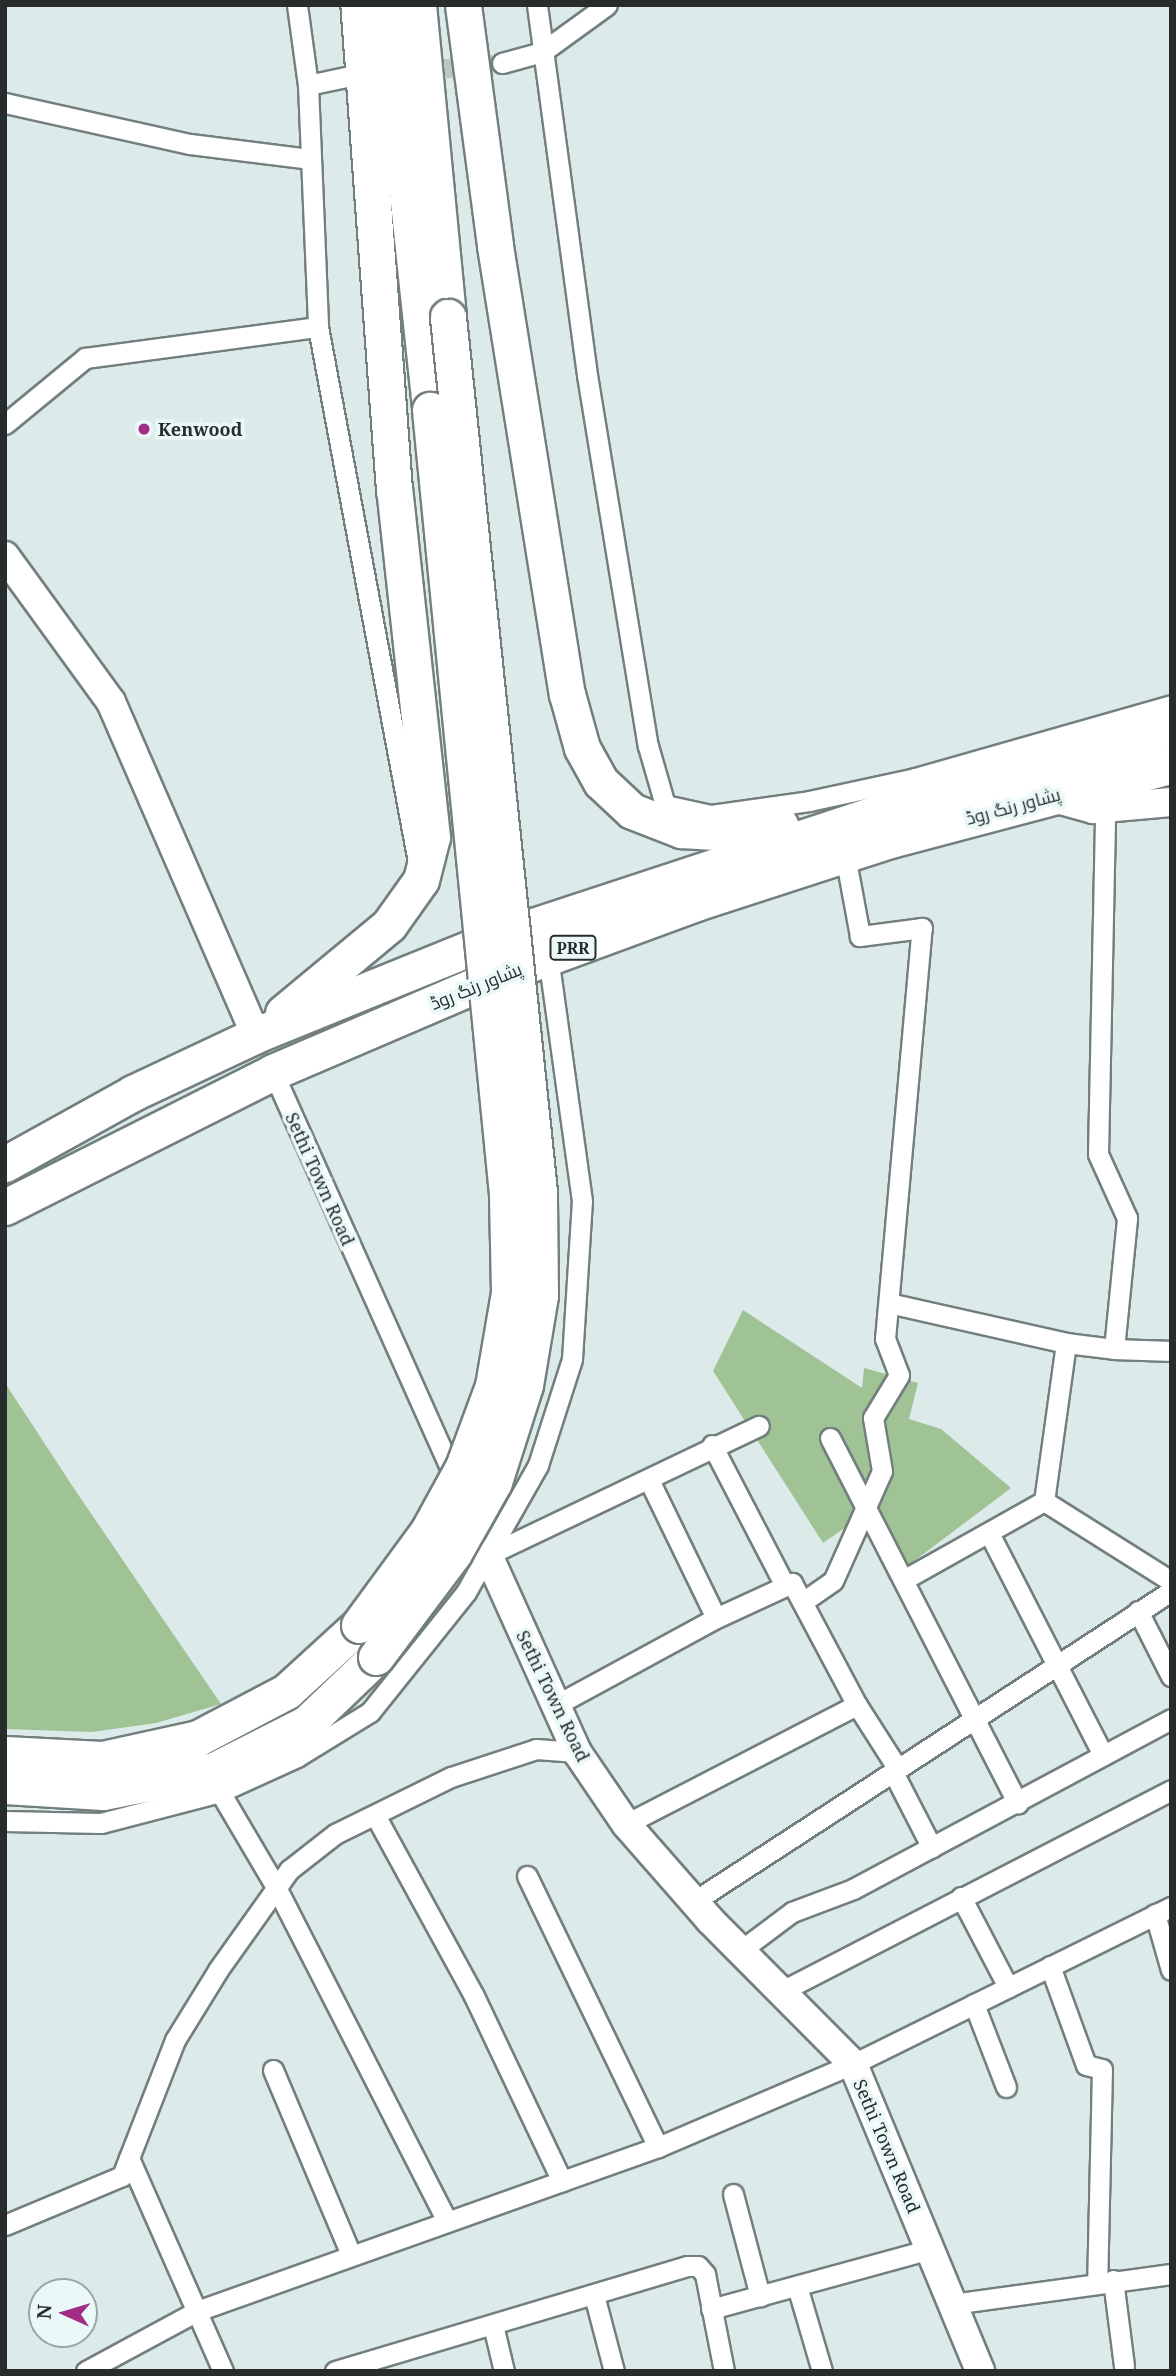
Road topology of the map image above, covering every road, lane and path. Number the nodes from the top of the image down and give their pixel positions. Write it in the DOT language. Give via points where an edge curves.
graph roads {
  1 [pos="297,5"];
  2 [pos="358,5"];
  3 [pos="387,5"];
  4 [pos="418,5"];
  5 [pos="463,5"];
  6 [pos="537,5"];
  7 [pos="607,5"];
  8 [pos="542,52"];
  9 [pos="502,63"];
  10 [pos="345,77"];
  11 [pos="308,85"];
  12 [pos="5,103"];
  13 [pos="311,159"];
  14 [pos="318,327"];
  15 [pos="5,424"];
  16 [pos="5,556"];
  17 [pos="1171,705"];
  18 [pos="1171,730"];
  19 [pos="1171,766"];
  20 [pos="927,785"];
  21 [pos="1045,796"];
  22 [pos="1171,802"];
  23 [pos="1105,808"];
  24 [pos="880,811"];
  25 [pos="845,855"];
  26 [pos="421,880"];
  27 [pos="548,957"];
  28 [pos="256,1035"];
  29 [pos="272,1072"];
  30 [pos="5,1164"];
  31 [pos="5,1208"];
  32 [pos="889,1303"];
  33 [pos="1066,1343"];
  34 [pos="1114,1349"];
  35 [pos="1171,1351"];
  36 [pos="759,1426"];
  37 [pos="830,1438"];
  38 [pos="712,1447"];
  39 [pos="649,1480"];
  40 [pos="1044,1501"];
  41 [pos="865,1504"];
  42 [pos="989,1533"];
  43 [pos="488,1555"];
  44 [pos="905,1579"];
  45 [pos="1171,1581"];
  46 [pos="785,1586"];
  47 [pos="1171,1591"];
  48 [pos="804,1601"];
  49 [pos="1138,1611"];
  50 [pos="716,1618"];
  51 [pos="1055,1664"];
  52 [pos="1171,1676"];
  53 [pos="857,1705"];
  54 [pos="554,1706"];
  55 [pos="974,1717"];
  56 [pos="1171,1719"];
  57 [pos="577,1752"];
  58 [pos="5,1754"];
  59 [pos="1102,1755"];
  60 [pos="895,1771"];
  61 [pos="5,1786"];
  62 [pos="1171,1790"];
  63 [pos="220,1792"];
  64 [pos="1018,1804"];
  65 [pos="375,1815"];
  66 [pos="5,1821"];
  67 [pos="626,1824"];
  68 [pos="932,1848"];
  69 [pos="527,1876"];
  70 [pos="276,1887"];
  71 [pos="961,1897"];
  72 [pos="693,1902"];
  73 [pos="1163,1911"];
  74 [pos="740,1951"];
  75 [pos="1049,1966"];
  76 [pos="1171,1970"];
  77 [pos="1008,1987"];
  78 [pos="780,1992"];
  79 [pos="974,2004"];
  80 [pos="853,2064"];
  81 [pos="273,2070"];
  82 [pos="1006,2087"];
  83 [pos="658,2147"];
  84 [pos="129,2158"];
  85 [pos="562,2181"];
  86 [pos="733,2194"];
  87 [pos="447,2221"];
  88 [pos="5,2225"];
  89 [pos="931,2249"];
  90 [pos="351,2255"];
  91 [pos="1171,2274"];
  92 [pos="1105,2282"];
  93 [pos="797,2286"];
  94 [pos="594,2295"];
  95 [pos="760,2296"];
  96 [pos="952,2304"];
  97 [pos="711,2309"];
  98 [pos="197,2311"];
  99 [pos="493,2325"];
  100 [pos="1124,2366"];
  101 [pos="86,2371"];
  102 [pos="223,2371"];
  103 [pos="335,2371"];
  104 [pos="504,2371"];
  105 [pos="614,2371"];
  106 [pos="724,2371"];
  107 [pos="822,2371"];
  108 [pos="980,2371"];
  1 -- 11 [label="street"];
  2 -- 26 [label="highway" via="394,490 432,837"];
  3 -- 58 [label="highway, bridge" via="507,1194 509,1292 492,1386 463,1466 428,1531 359,1625 287,1691 198,1738 102,1759"];
  4 -- 61 [label="highway, bridge" via="539,1192 540,1295 525,1385 494,1482 454,1553 376,1657 307,1723 214,1770 103,1792"];
  5 -- 24 [label="highway" via="495,246 567,694 582,748 601,782 632,811 681,830 732,833"];
  6 -- 8 [label="street"];
  7 -- 8 [label="street"];
  8 -- 9 [label="street"];
  8 -- 20 [label="street" via="587,376 648,746 665,805 711,815"];
  10 -- 11 [label="street"];
  11 -- 13 [label="street"];
  12 -- 13 [label="street" via="190,144"];
  13 -- 14 [label="street"];
  14 -- 15 [label="street" via="85,358"];
  14 -- 26 [label="street"];
  16 -- 28 [label="street" via="111,702"];
  17 -- 20 [label="street"];
  18 -- 20 [label="highway, پشاور رنگ روڈ / PRR"];
  19 -- 21 [label="highway, پشاور رنگ روڈ / PRR"];
  20 -- 24 [label="highway, پشاور رنگ روڈ / PRR"];
  21 -- 23 [label="street"];
  21 -- 25 [label="highway, پشاور رنگ روڈ / PRR"];
  22 -- 23 [label="street"];
  23 -- 34 [label="street" via="1098,1154 1126,1218"];
  24 -- 28 [label="highway, پشاور رنگ روڈ / PRR" via="488,941"];
  25 -- 27 [label="highway, پشاور رنگ روڈ / PRR"];
  25 -- 32 [label="street" via="860,936 922,928"];
  26 -- 28 [label="highway" via="389,925"];
  27 -- 29 [label="highway, پشاور رنگ روڈ / PRR"];
  27 -- 43 [label="street" via="582,1201 579,1294 572,1359 556,1416 538,1465"];
  28 -- 30 [label="highway, پشاور رنگ روڈ / PRR" via="133,1093"];
  29 -- 31 [label="highway, پشاور رنگ روڈ / PRR"];
  29 -- 43 [label="street, Sethi Town Road"];
  32 -- 33 [label="street"];
  32 -- 41 [label="street" via="885,1339 899,1376 873,1418 882,1471"];
  33 -- 34 [label="street"];
  33 -- 40 [label="street"];
  34 -- 35 [label="street"];
  36 -- 38 [label="street"];
  37 -- 41 [label="street"];
  38 -- 39 [label="street"];
  38 -- 46 [label="street"];
  39 -- 43 [label="street"];
  39 -- 50 [label="street"];
  40 -- 42 [label="street"];
  40 -- 45 [label="street"];
  41 -- 44 [label="street"];
  41 -- 48 [label="street" via="833,1581"];
  42 -- 44 [label="street"];
  42 -- 51 [label="street"];
  43 -- 54 [label="street, Sethi Town Road"];
  43 -- 63 [label="street" via="438,1631 370,1712 329,1741"];
  44 -- 55 [label="street"];
  46 -- 48 [label="street" via="792,1583"];
  46 -- 50 [label="street"];
  47 -- 49 [label="street"];
  48 -- 53 [label="street"];
  49 -- 51 [label="street"];
  49 -- 52 [label="street"];
  50 -- 54 [label="street"];
  51 -- 55 [label="street"];
  51 -- 59 [label="street"];
  53 -- 60 [label="street"];
  53 -- 67 [label="street"];
  54 -- 57 [label="street, Sethi Town Road"];
  55 -- 60 [label="street"];
  55 -- 64 [label="street"];
  56 -- 59 [label="street"];
  57 -- 65 [label="street" via="536,1749 451,1777"];
  57 -- 67 [label="street, Sethi Town Road"];
  59 -- 64 [label="street"];
  60 -- 68 [label="street"];
  60 -- 72 [label="street"];
  62 -- 71 [label="street"];
  63 -- 66 [label="street" via="101,1823"];
  63 -- 70 [label="street"];
  64 -- 68 [label="street"];
  65 -- 70 [label="street" via="335,1833 289,1870"];
  65 -- 85 [label="street" via="474,1996"];
  67 -- 72 [label="street, Sethi Town Road"];
  68 -- 74 [label="street" via="853,1889 792,1912"];
  69 -- 83 [label="street"];
  70 -- 84 [label="street" via="176,2040"];
  70 -- 87 [label="street"];
  71 -- 77 [label="street"];
  71 -- 78 [label="street"];
  72 -- 74 [label="street, Sethi Town Road"];
  73 -- 75 [label="street"];
  73 -- 76 [label="street"];
  74 -- 78 [label="street, Sethi Town Road"];
  75 -- 77 [label="street"];
  75 -- 92 [label="street" via="1086,2065 1102,2069"];
  77 -- 79 [label="street"];
  78 -- 80 [label="street, Sethi Town Road"];
  79 -- 80 [label="street"];
  79 -- 82 [label="street"];
  80 -- 83 [label="street"];
  80 -- 89 [label="street, Sethi Town Road"];
  81 -- 90 [label="street"];
  83 -- 85 [label="street"];
  84 -- 88 [label="street" via="121,2176"];
  84 -- 98 [label="street"];
  85 -- 87 [label="street"];
  86 -- 95 [label="street"];
  87 -- 90 [label="street"];
  89 -- 93 [label="street"];
  89 -- 96 [label="street, Sethi Town Road"];
  90 -- 98 [label="street"];
  91 -- 92 [label="street"];
  92 -- 96 [label="street"];
  92 -- 100 [label="street"];
  93 -- 95 [label="street"];
  93 -- 107 [label="street"];
  94 -- 97 [label="street" via="698,2266 705,2274"];
  94 -- 99 [label="street"];
  94 -- 105 [label="street"];
  95 -- 97 [label="street"];
  96 -- 108 [label="street, Sethi Town Road"];
  97 -- 106 [label="street"];
  98 -- 101 [label="street"];
  98 -- 102 [label="street"];
  99 -- 103 [label="street"];
  99 -- 104 [label="street"];
}
